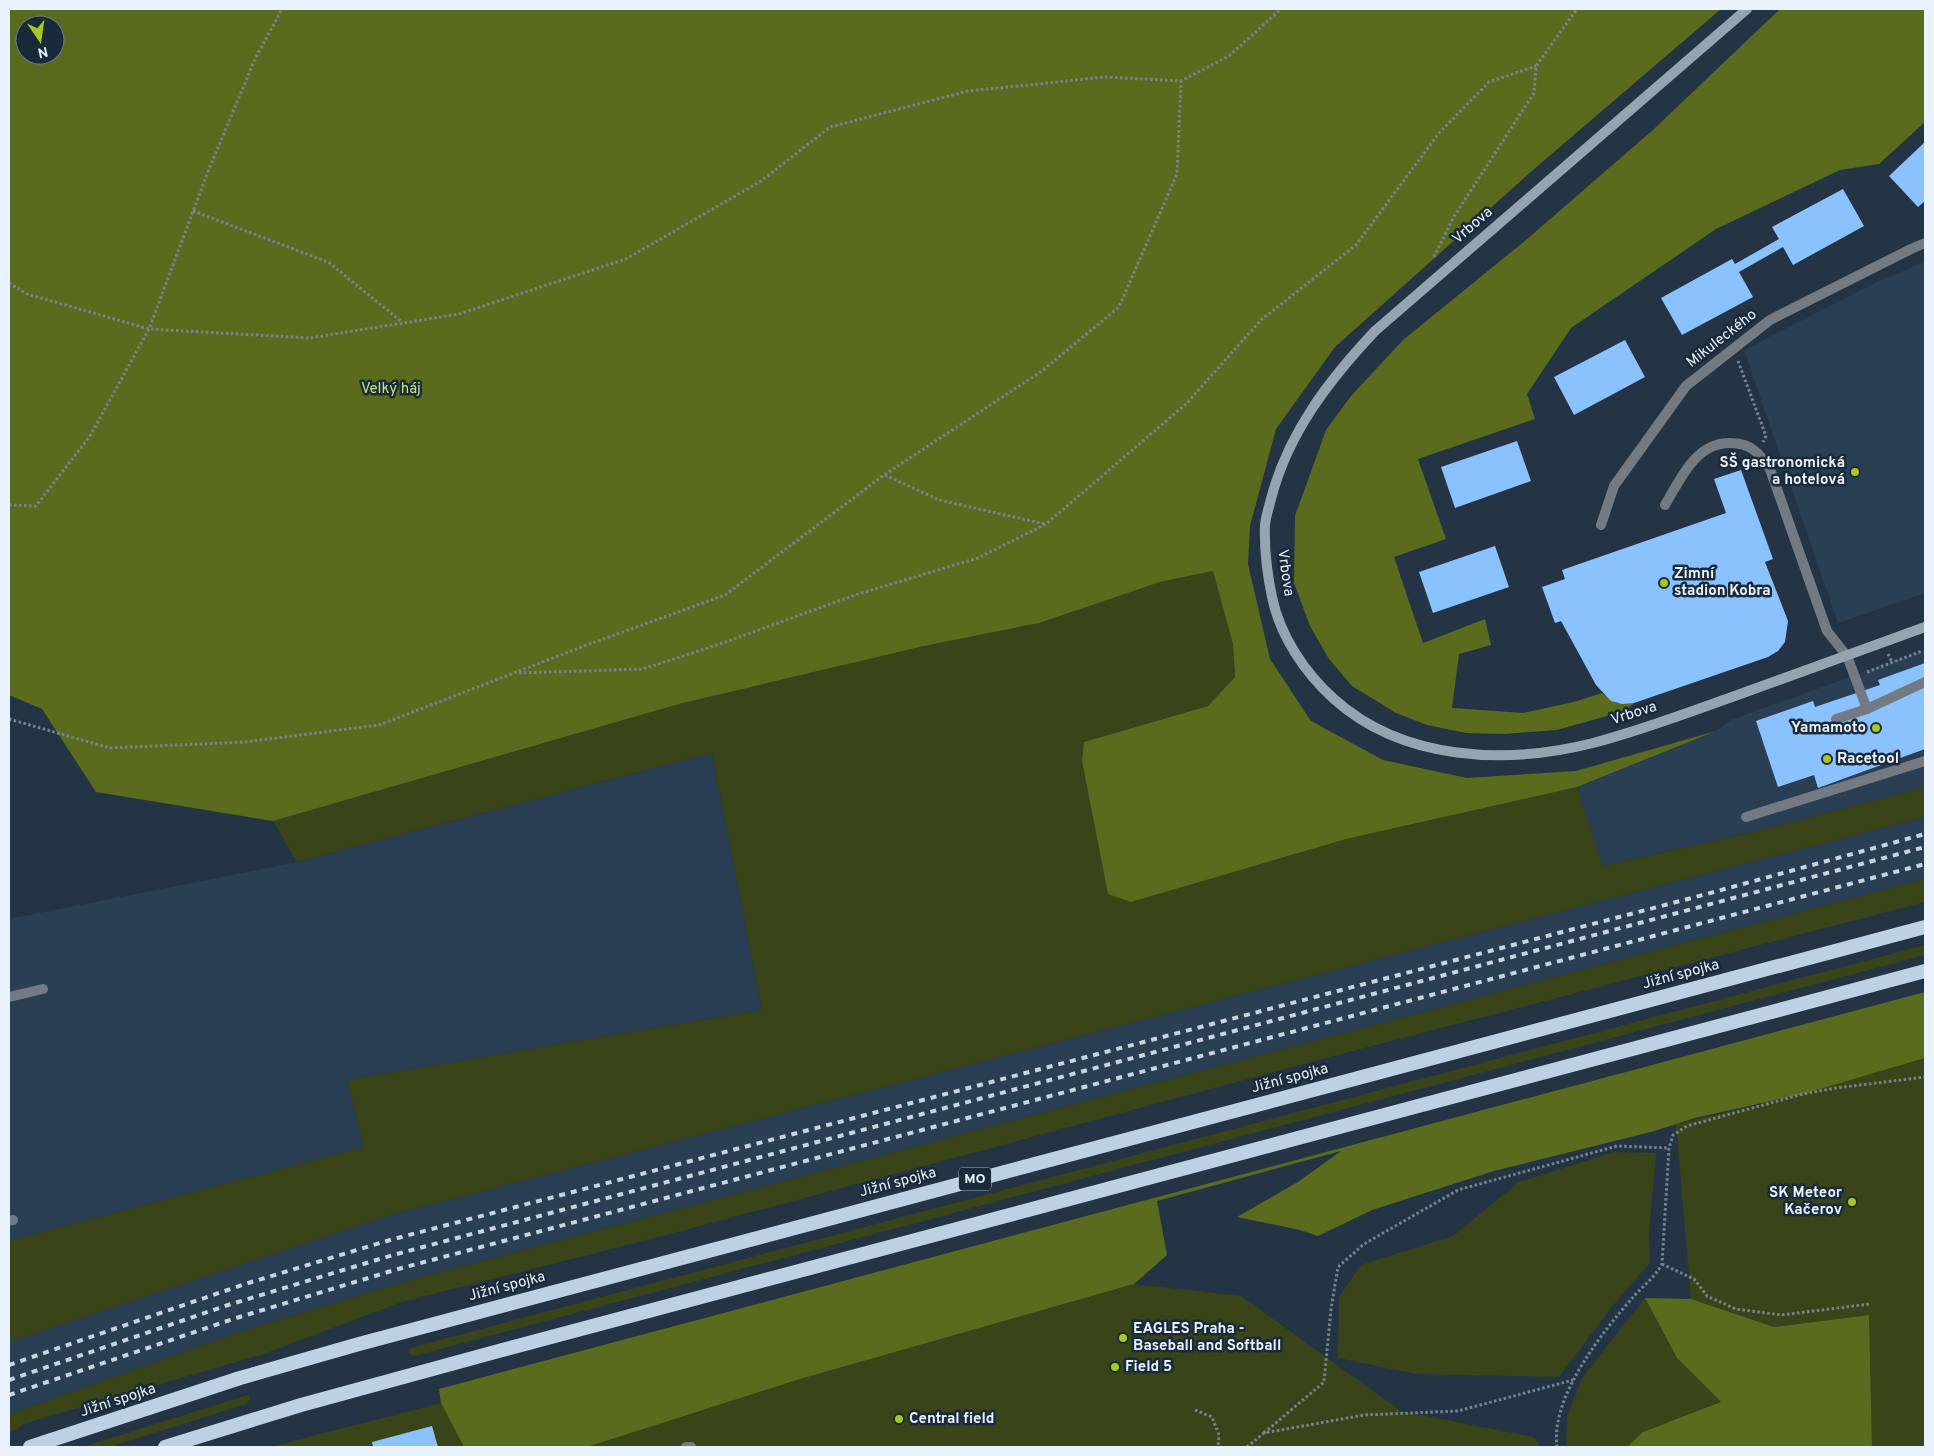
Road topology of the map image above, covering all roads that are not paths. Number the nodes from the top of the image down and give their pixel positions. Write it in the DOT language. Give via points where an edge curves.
graph roads {
  1 [pos="1747,9"];
  2 [pos="1925,244"];
  3 [pos="1665,505"];
  4 [pos="1601,525"];
  5 [pos="1925,628"];
  6 [pos="1847,656"];
  7 [pos="1925,682"];
  8 [pos="1867,709"];
  9 [pos="1836,719"];
  10 [pos="1925,761"];
  11 [pos="1746,817"];
  12 [pos="1925,927"];
  13 [pos="1925,971"];
  14 [pos="43,989"];
  15 [pos="9,997"];
  16 [pos="30,1447"];
  17 [pos="165,1447"];
  18 [pos="686,1447"];
  19 [pos="691,1447"];
  1 -- 6 [label="main road, Vrbova" via="1375,332 1339,369 1294,436 1277,476 1265,522 1266,566 1274,606 1285,634 1302,663 1324,690 1352,715 1395,738 1437,750 1494,754 1538,752 1592,743"];
  2 -- 4 [label="street, Mikuleckého" via="1911,248 1770,320 1686,386 1614,486"];
  3 -- 6 [label="street" via="1685,470 1709,447 1717,443 1740,443 1759,451 1770,469 1827,631"];
  5 -- 6 [label="main road, Vrbova"];
  6 -- 8 [label="street"];
  7 -- 8 [label="street"];
  8 -- 9 [label="street"];
  10 -- 11 [label="street"];
  12 -- 16 [label="highway, Jižní spojka / MO" via="359,1344 240,1378"];
  13 -- 17 [label="highway" via="504,1349 301,1405"];
  14 -- 15 [label="street"];
  18 -- 19 [label="street"];
}
